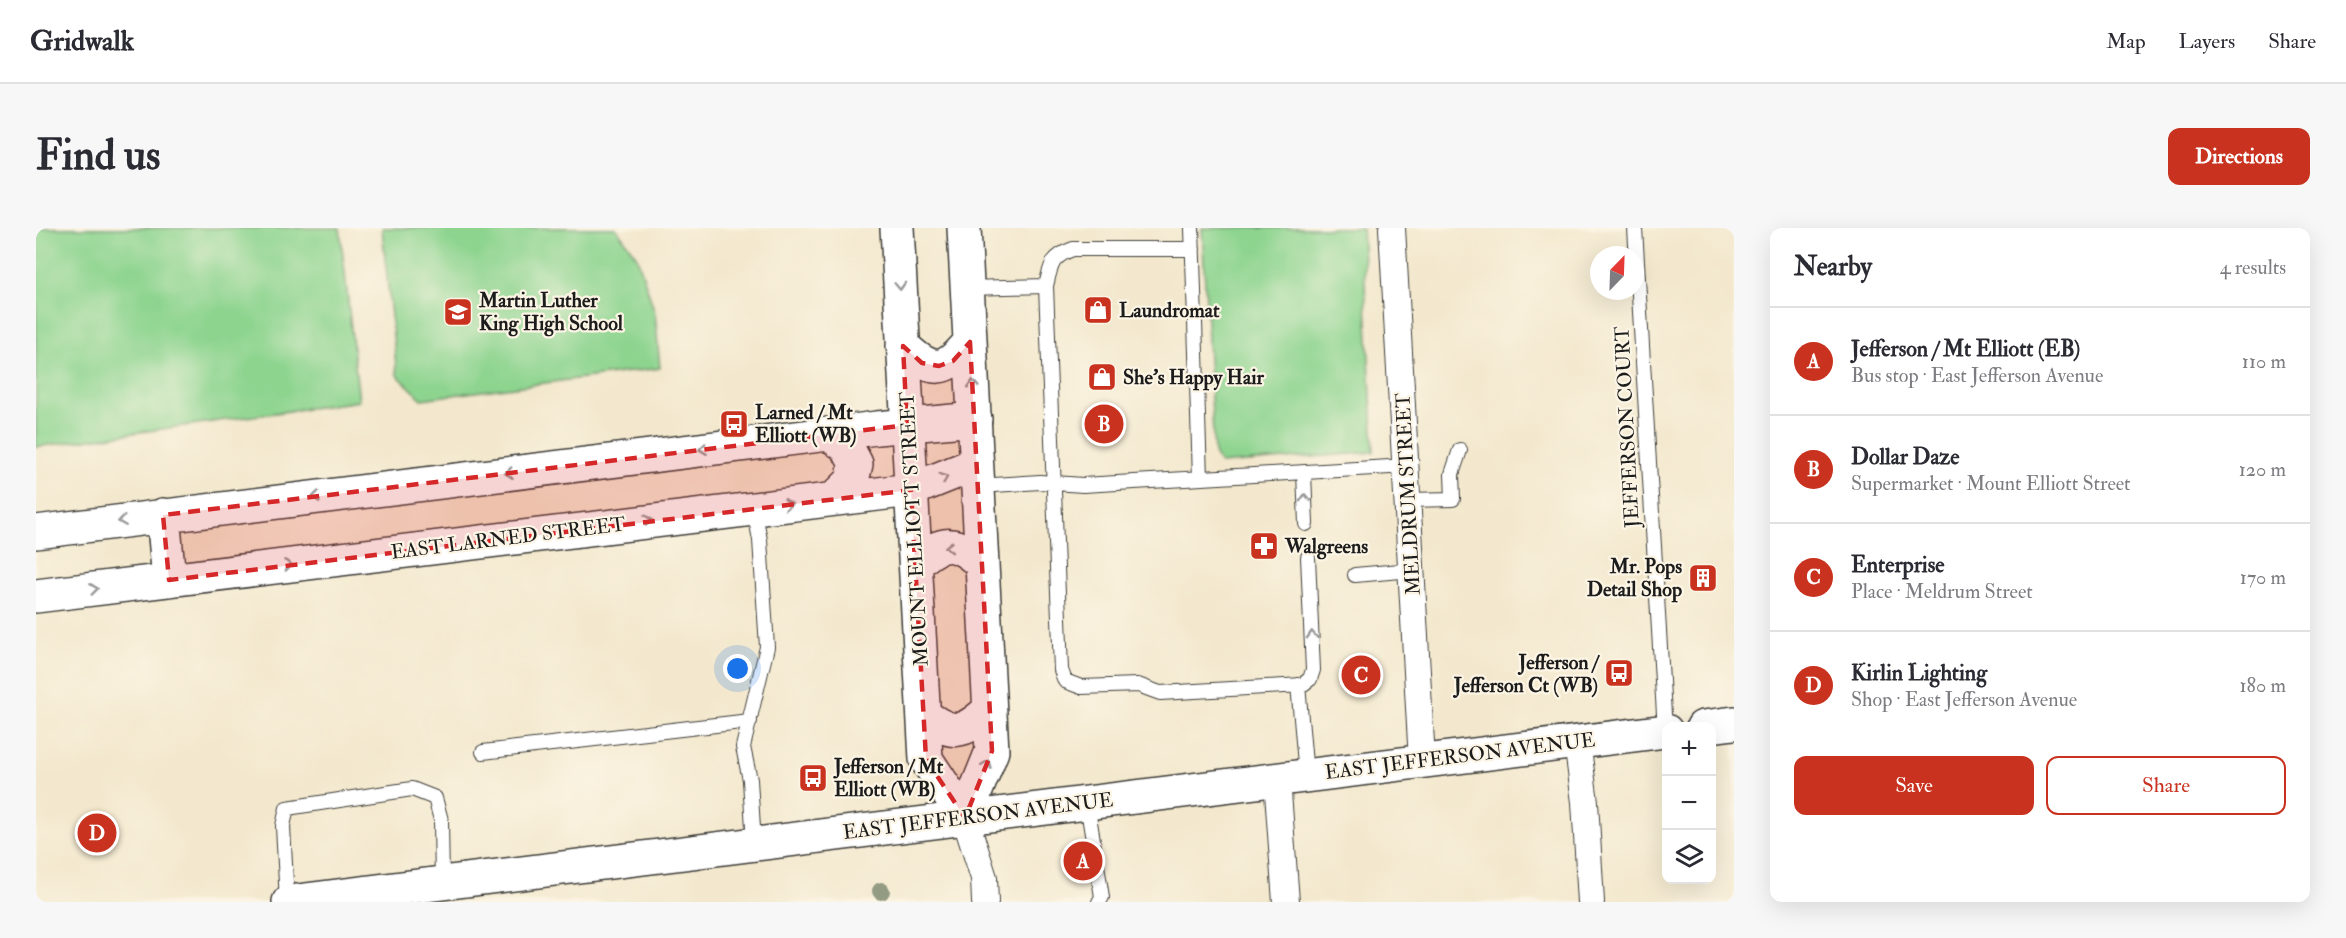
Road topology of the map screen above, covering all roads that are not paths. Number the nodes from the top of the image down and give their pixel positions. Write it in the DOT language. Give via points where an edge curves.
graph roads {
  1 [pos="897,228"];
  2 [pos="964,228"];
  3 [pos="1192,228"];
  4 [pos="1392,228"];
  5 [pos="1635,228"];
  6 [pos="1193,249"];
  7 [pos="1046,286"];
  8 [pos="967,288"];
  9 [pos="970,342"];
  10 [pos="903,346"];
  11 [pos="975,419"];
  12 [pos="907,425"];
  13 [pos="829,434"];
  14 [pos="1460,450"];
  15 [pos="1407,466"];
  16 [pos="1304,472"];
  17 [pos="977,475"];
  18 [pos="1200,478"];
  19 [pos="1055,483"];
  20 [pos="911,490"];
  21 [pos="834,499"];
  22 [pos="1408,500"];
  23 [pos="754,508"];
  24 [pos="164,515"];
  25 [pos="1306,525"];
  26 [pos="36,532"];
  27 [pos="1308,557"];
  28 [pos="916,564"];
  29 [pos="982,564"];
  30 [pos="1413,570"];
  31 [pos="1355,575"];
  32 [pos="169,580"];
  33 [pos="36,596"];
  34 [pos="1298,685"];
  35 [pos="989,710"];
  36 [pos="924,715"];
  37 [pos="750,721"];
  38 [pos="1665,722"];
  39 [pos="1734,723"];
  40 [pos="1716,725"];
  41 [pos="1662,731"];
  42 [pos="1577,742"];
  43 [pos="483,752"];
  44 [pos="1422,761"];
  45 [pos="1291,777"];
  46 [pos="1087,803"];
  47 [pos="965,818"];
  48 [pos="754,844"];
  49 [pos="442,883"];
  50 [pos="288,902"];
  51 [pos="985,902"];
  52 [pos="1099,902"];
  53 [pos="1286,902"];
  54 [pos="1591,902"];
  1 -- 10 [label="main road, MOUNT ELLIOTT STREET, one-way"];
  2 -- 8 [label="main road"];
  3 -- 6 [label="lane"];
  4 -- 15 [label="street, MELDRUM STREET"];
  5 -- 38 [label="lane, JEFFERSON COURT"];
  6 -- 7 [label="lane" via="1073,249 1059,254 1051,264"];
  6 -- 18 [label="lane"];
  7 -- 8 [label="lane"];
  7 -- 19 [label="lane"];
  8 -- 9 [label="main road"];
  9 -- 10 [label="main road" via="954,361 939,366 922,363"];
  11 -- 9 [label="main road, one-way"];
  10 -- 12 [label="main road, MOUNT ELLIOTT STREET"];
  11 -- 12 [label="main road"];
  11 -- 17 [label="main road"];
  12 -- 13 [label="main road"];
  12 -- 20 [label="main road, MOUNT ELLIOTT STREET"];
  13 -- 21 [label="main road" via="847,447 856,464 852,481"];
  13 -- 24 [label="main road, one-way"];
  14 -- 22 [label="lane" via="1452,474 1453,499"];
  15 -- 16 [label="lane"];
  15 -- 22 [label="street, MELDRUM STREET"];
  16 -- 18 [label="lane"];
  25 -- 16 [label="lane, one-way"];
  17 -- 19 [label="lane"];
  20 -- 17 [label="main road, EAST LARNED STREET, one-way"];
  17 -- 29 [label="main road"];
  18 -- 19 [label="lane"];
  19 -- 34 [label="lane" via="1061,670 1065,681 1081,687 1138,685 1160,693"];
  20 -- 21 [label="main road, EAST LARNED STREET"];
  20 -- 28 [label="main road, MOUNT ELLIOTT STREET"];
  23 -- 21 [label="main road, EAST LARNED STREET, one-way"];
  22 -- 30 [label="street, MELDRUM STREET"];
  32 -- 23 [label="main road, EAST LARNED STREET, one-way"];
  23 -- 37 [label="lane" via="767,647"];
  24 -- 26 [label="main road, one-way"];
  24 -- 32 [label="main road"];
  34 -- 27 [label="lane, one-way" via="1310,679 1313,670"];
  29 -- 28 [label="main road, one-way" via="964,548 948,544 932,549"];
  28 -- 36 [label="main road, MOUNT ELLIOTT STREET"];
  29 -- 35 [label="main road"];
  30 -- 31 [label="lane"];
  30 -- 44 [label="street, MELDRUM STREET"];
  33 -- 32 [label="main road, EAST LARNED STREET, one-way"];
  34 -- 45 [label="lane"];
  35 -- 36 [label="main road" via="974,724 958,731 941,728"];
  47 -- 35 [label="main road, one-way" via="992,751"];
  36 -- 47 [label="main road, MOUNT ELLIOTT STREET" via="926,759"];
  37 -- 43 [label="lane"];
  37 -- 48 [label="lane" via="743,747 750,780"];
  39 -- 40 [label="main road"];
  41 -- 42 [label="main road, EAST JEFFERSON AVENUE"];
  42 -- 44 [label="main road, EAST JEFFERSON AVENUE"];
  42 -- 54 [label="street"];
  44 -- 45 [label="main road, EAST JEFFERSON AVENUE"];
  45 -- 46 [label="main road, EAST JEFFERSON AVENUE"];
  45 -- 53 [label="street"];
  46 -- 47 [label="main road, EAST JEFFERSON AVENUE"];
  46 -- 52 [label="lane"];
  47 -- 48 [label="main road, EAST JEFFERSON AVENUE"];
  47 -- 51 [label="street, MOUNT ELLIOTT STREET" via="984,878"];
  48 -- 49 [label="main road, EAST JEFFERSON AVENUE"];
  49 -- 50 [label="main road, EAST JEFFERSON AVENUE"];
  49 -- 50 [label="lane" via="440,811 435,798 412,789 287,808 283,826"];
}
